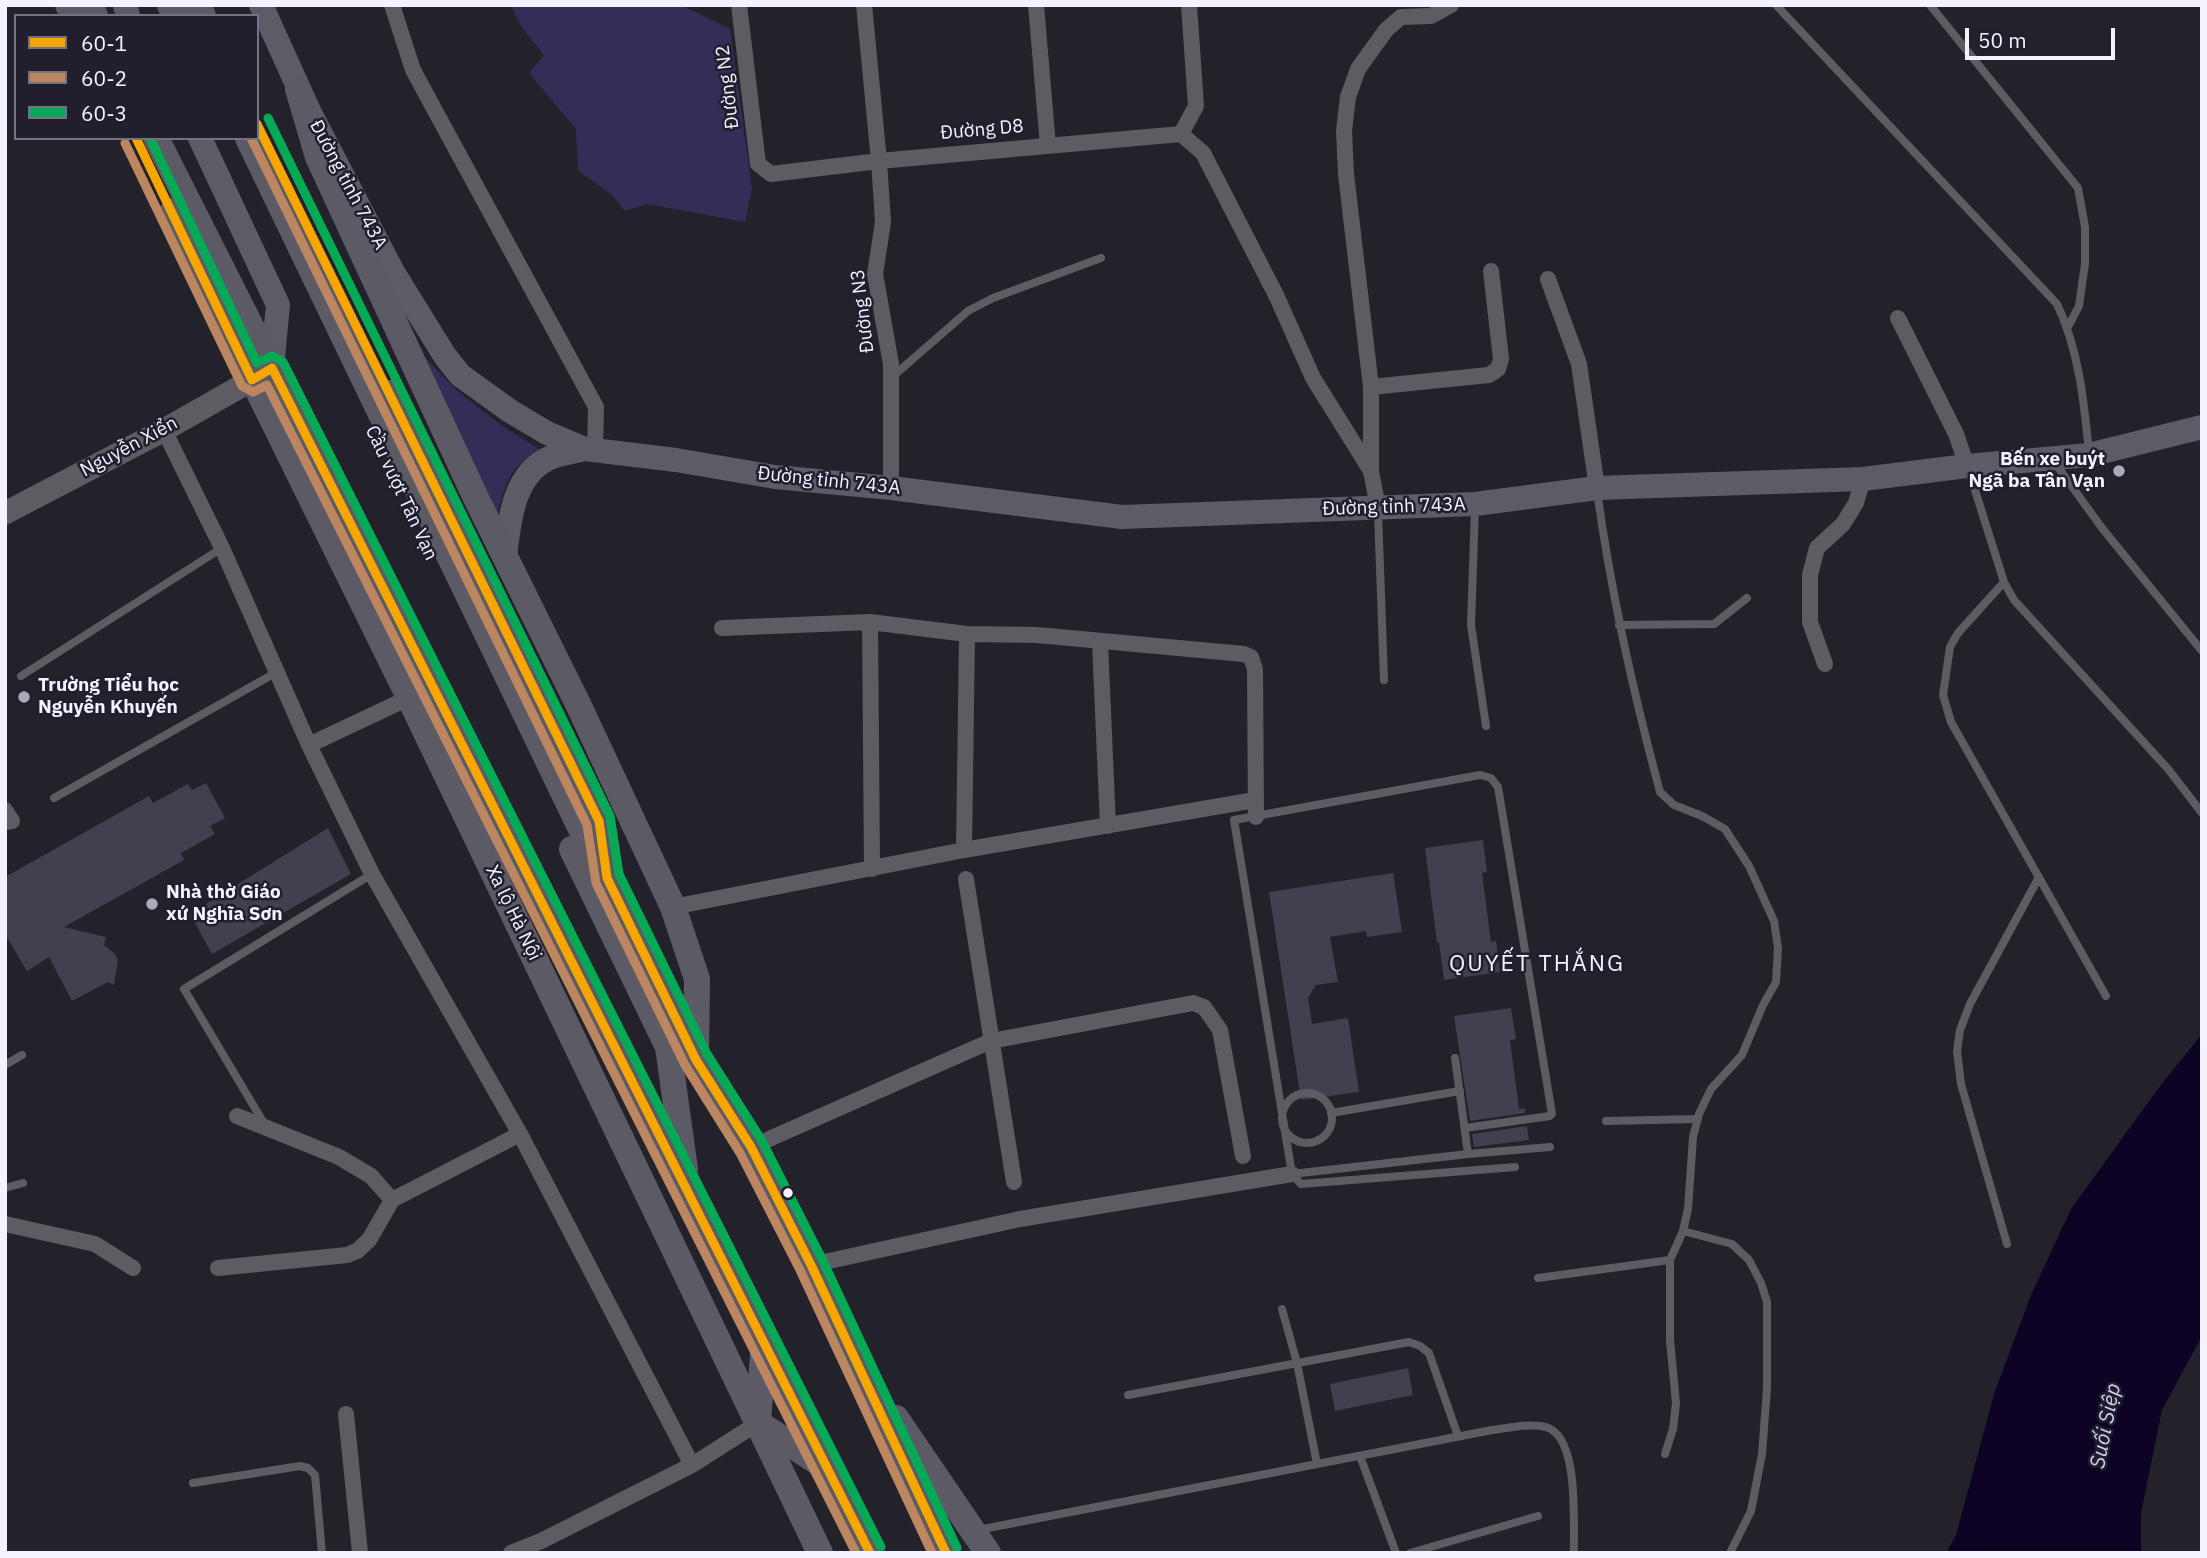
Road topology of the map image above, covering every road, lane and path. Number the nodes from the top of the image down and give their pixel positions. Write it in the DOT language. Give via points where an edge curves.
graph roads {
  1 [pos="261,5"];
  2 [pos="392,5"];
  3 [pos="739,5"];
  4 [pos="864,5"];
  5 [pos="1036,5"];
  6 [pos="1189,5"];
  7 [pos="1451,5"];
  8 [pos="1776,5"];
  9 [pos="1930,5"];
  10 [pos="298,89"];
  11 [pos="259,128"];
  12 [pos="1181,134"];
  13 [pos="137,140"];
  14 [pos="157,140"];
  15 [pos="188,140"];
  16 [pos="237,140"];
  17 [pos="249,140"];
  18 [pos="1048,146"];
  19 [pos="205,147"];
  20 [pos="879,161"];
  21 [pos="758,164"];
  22 [pos="1101,258"];
  23 [pos="1491,271"];
  24 [pos="1548,279"];
  25 [pos="1898,318"];
  26 [pos="2068,327"];
  27 [pos="262,374"];
  28 [pos="891,378"];
  29 [pos="1371,387"];
  30 [pos="2202,426"];
  31 [pos="164,430"];
  32 [pos="590,450"];
  33 [pos="2090,455"];
  34 [pos="2052,459"];
  35 [pos="1967,466"];
  36 [pos="1371,471"];
  37 [pos="1863,479"];
  38 [pos="891,488"];
  39 [pos="1597,488"];
  40 [pos="1475,504"];
  41 [pos="1378,508"];
  42 [pos="5,513"];
  43 [pos="222,548"];
  44 [pos="505,557"];
  45 [pos="2004,582"];
  46 [pos="1747,598"];
  47 [pos="870,622"];
  48 [pos="1619,625"];
  49 [pos="722,628"];
  50 [pos="967,634"];
  51 [pos="1100,642"];
  52 [pos="2202,651"];
  53 [pos="1825,664"];
  54 [pos="277,672"];
  55 [pos="21,676"];
  56 [pos="1384,680"];
  57 [pos="433,686"];
  58 [pos="409,698"];
  59 [pos="1486,726"];
  60 [pos="309,745"];
  61 [pos="54,798"];
  62 [pos="1256,808"];
  63 [pos="5,810"];
  64 [pos="2202,813"];
  65 [pos="5,822"];
  66 [pos="1108,826"];
  67 [pos="583,831"];
  68 [pos="964,850"];
  69 [pos="872,869"];
  70 [pos="372,874"];
  71 [pos="2039,877"];
  72 [pos="966,879"];
  73 [pos="673,907"];
  74 [pos="2106,996"];
  75 [pos="991,1041"];
  76 [pos="22,1055"];
  77 [pos="1455,1058"];
  78 [pos="696,1060"];
  79 [pos="5,1065"];
  80 [pos="1460,1091"];
  81 [pos="1331,1113"];
  82 [pos="237,1116"];
  83 [pos="1698,1119"];
  84 [pos="1282,1120"];
  85 [pos="1606,1121"];
  86 [pos="267,1128"];
  87 [pos="1465,1128"];
  88 [pos="520,1134"];
  89 [pos="751,1147"];
  90 [pos="1550,1147"];
  91 [pos="1468,1154"];
  92 [pos="1243,1156"];
  93 [pos="1515,1167"];
  94 [pos="1292,1174"];
  95 [pos="1014,1182"];
  96 [pos="23,1183"];
  97 [pos="5,1188"];
  98 [pos="687,1188"];
  99 [pos="392,1200"];
  100 [pos="5,1224"];
  101 [pos="1683,1231"];
  102 [pos="2007,1244"];
  103 [pos="1670,1260"];
  104 [pos="811,1265"];
  105 [pos="133,1268"];
  106 [pos="218,1268"];
  107 [pos="1538,1278"];
  108 [pos="1282,1309"];
  109 [pos="764,1340"];
  110 [pos="1297,1363"];
  111 [pos="860,1369"];
  112 [pos="1128,1395"];
  113 [pos="346,1414"];
  114 [pos="758,1423"];
  115 [pos="1458,1436"];
  116 [pos="1665,1454"];
  117 [pos="1360,1456"];
  118 [pos="1317,1464"];
  119 [pos="692,1465"];
  120 [pos="829,1469"];
  121 [pos="193,1483"];
  122 [pos="1538,1516"];
  123 [pos="981,1542"];
  124 [pos="542,1547"];
  125 [pos="321,1553"];
  126 [pos="360,1553"];
  127 [pos="511,1553"];
  128 [pos="820,1553"];
  129 [pos="870,1553"];
  130 [pos="946,1553"];
  131 [pos="1396,1553"];
  132 [pos="1410,1553"];
  133 [pos="1574,1553"];
  134 [pos="1730,1553"];
  1 -- 10 [label="main road, Đường tỉnh 743A"];
  2 -- 32 [label="street" via="413,71 596,407"];
  3 -- 21 [label="street, Đường N2"];
  4 -- 20 [label="street, Đường N3"];
  5 -- 18 [label="street"];
  6 -- 12 [label="street" via="1196,106"];
  7 -- 29 [label="street" via="1431,16 1401,17 1386,30 1358,69 1348,97 1346,174"];
  8 -- 26 [label="lane" via="2057,304"];
  9 -- 26 [label="lane" via="2078,188 2085,264 2079,306"];
  10 -- 32 [label="main road, Đường tỉnh 743A" via="393,272 445,356 460,374 510,411 547,433"];
  10 -- 44 [label="highway" via="318,157"];
  11 -- 67 [label="highway, Cầu vượt Tân Vạn" via="453,519"];
  12 -- 18 [label="street, Đường D8"];
  12 -- 36 [label="street" via="1203,153 1313,378"];
  13 -- 27 [label="highway, Xa lộ Hà Nội"];
  14 -- 27 [label="highway, Xa lộ Hà Nội" via="246,321"];
  15 -- 19 [label="main road"];
  16 -- 67 [label="highway, Cầu vượt Tân Vạn" via="455,607"];
  17 -- 67 [label="highway, Cầu vượt Tân Vạn"];
  18 -- 20 [label="street, Đường D8"];
  19 -- 27 [label="main road" via="278,304"];
  20 -- 21 [label="street, Đường D8" via="771,174"];
  20 -- 28 [label="street, Đường N3" via="883,222 876,274"];
  22 -- 28 [label="lane" via="968,311"];
  23 -- 29 [label="street" via="1501,359 1498,369 1489,375"];
  24 -- 39 [label="street" via="1579,364"];
  25 -- 35 [label="street" via="1956,434"];
  26 -- 33 [label="lane"];
  27 -- 31 [label="main road, Nguyễn Xiển"];
  27 -- 57 [label="highway, Xa lộ Hà Nội"];
  27 -- 58 [label="highway, Xa lộ Hà Nội"];
  28 -- 38 [label="street, Đường N3"];
  29 -- 36 [label="street"];
  30 -- 33 [label="main road, Đường tỉnh 743A"];
  31 -- 42 [label="main road, Nguyễn Xiển"];
  31 -- 43 [label="street"];
  32 -- 38 [label="main road, Đường tỉnh 743A" via="775,477"];
  32 -- 44 [label="main road, Đường tỉnh 743A" via="550,458 526,476 510,508"];
  33 -- 34 [label="main road, Đường tỉnh 743A"];
  34 -- 35 [label="main road, Đường tỉnh 743A"];
  34 -- 52 [label="lane"];
  35 -- 37 [label="main road, Đường tỉnh 743A"];
  35 -- 45 [label="lane"];
  36 -- 41 [label="street"];
  37 -- 39 [label="main road, Đường tỉnh 743A"];
  37 -- 53 [label="street" via="1843,524 1817,548 1812,561 1810,622"];
  38 -- 41 [label="main road, Đường tỉnh 743A" via="1122,517"];
  39 -- 40 [label="main road, Đường tỉnh 743A"];
  39 -- 48 [label="lane"];
  40 -- 41 [label="main road, Đường tỉnh 743A"];
  40 -- 59 [label="lane" via="1471,625"];
  41 -- 56 [label="lane"];
  43 -- 54 [label="street"];
  43 -- 55 [label="lane"];
  44 -- 73 [label="highway"];
  45 -- 64 [label="lane" via="2014,600 2168,769"];
  45 -- 71 [label="lane" via="1950,647 1942,695 1951,722"];
  46 -- 48 [label="lane" via="1713,624"];
  47 -- 49 [label="street"];
  47 -- 50 [label="street"];
  47 -- 69 [label="street"];
  48 -- 83 [label="lane" via="1660,792 1674,806 1725,830 1749,866 1774,921 1776,982 1742,1055 1711,1089"];
  50 -- 51 [label="street"];
  50 -- 68 [label="street"];
  51 -- 62 [label="street" via="1251,657 1255,669"];
  51 -- 66 [label="street"];
  54 -- 60 [label="street"];
  54 -- 61 [label="lane"];
  57 -- 58 [label="street"];
  57 -- 98 [label="highway, Xa lộ Hà Nội"];
  58 -- 60 [label="street"];
  58 -- 114 [label="highway, Xa lộ Hà Nội"];
  60 -- 70 [label="street"];
  62 -- 66 [label="street"];
  62 -- 84 [label="lane" via="1234,820"];
  62 -- 87 [label="lane" via="1480,775 1491,778 1498,787 1552,1114"];
  63 -- 65 [label="street" via="12,821"];
  66 -- 68 [label="street"];
  67 -- 78 [label="highway"];
  67 -- 98 [label="highway, Xa lộ Hà Nội" via="668,1047"];
  68 -- 69 [label="street"];
  69 -- 73 [label="street"];
  70 -- 86 [label="lane" via="184,989"];
  70 -- 88 [label="street"];
  71 -- 74 [label="lane"];
  71 -- 102 [label="lane" via="1970,1004 1957,1051 1961,1084"];
  72 -- 75 [label="street"];
  73 -- 78 [label="highway" via="697,979"];
  75 -- 89 [label="street"];
  75 -- 92 [label="street" via="1193,1003 1204,1007 1220,1030"];
  75 -- 95 [label="street"];
  76 -- 79 [label="lane"];
  77 -- 80 [label="lane"];
  78 -- 89 [label="highway"];
  80 -- 81 [label="lane"];
  80 -- 87 [label="lane"];
  81 -- 84 [label="lane" via="1323,1099 1308,1093 1287,1104"];
  81 -- 84 [label="lane" via="1325,1136 1311,1143 1295,1140"];
  82 -- 86 [label="street"];
  83 -- 85 [label="lane"];
  83 -- 101 [label="lane"];
  84 -- 94 [label="lane"];
  86 -- 99 [label="street" via="339,1157 371,1176"];
  87 -- 91 [label="lane"];
  88 -- 99 [label="street"];
  88 -- 119 [label="street"];
  89 -- 104 [label="highway"];
  90 -- 91 [label="lane"];
  91 -- 94 [label="lane"];
  93 -- 94 [label="lane" via="1301,1184"];
  94 -- 104 [label="street" via="1020,1219"];
  96 -- 97 [label="lane"];
  98 -- 109 [label="highway, Xa lộ Hà Nội"];
  99 -- 106 [label="street" via="358,1251"];
  100 -- 105 [label="street" via="95,1244"];
  101 -- 103 [label="lane"];
  101 -- 134 [label="lane" via="1732,1244 1749,1260 1767,1302 1762,1454 1751,1511"];
  103 -- 107 [label="lane"];
  103 -- 116 [label="lane" via="1676,1403"];
  104 -- 111 [label="highway"];
  108 -- 110 [label="lane"];
  109 -- 114 [label="highway"];
  109 -- 120 [label="highway, Xa lộ Hà Nội"];
  110 -- 112 [label="lane"];
  110 -- 115 [label="lane" via="1409,1342 1420,1346 1429,1353"];
  110 -- 118 [label="lane"];
  111 -- 123 [label="highway"];
  111 -- 130 [label="highway"];
  113 -- 126 [label="street"];
  114 -- 119 [label="street"];
  114 -- 120 [label="highway"];
  114 -- 128 [label="highway, Xa lộ Hà Nội"];
  115 -- 117 [label="lane"];
  115 -- 133 [label="lane" via="1532,1426 1548,1427 1555,1433 1570,1462"];
  117 -- 118 [label="lane"];
  117 -- 131 [label="lane"];
  118 -- 123 [label="lane"];
  119 -- 124 [label="street"];
  120 -- 129 [label="highway, Xa lộ Hà Nội"];
  121 -- 125 [label="lane" via="308,1468 315,1475"];
  122 -- 132 [label="lane"];
  124 -- 127 [label="street"];
}
